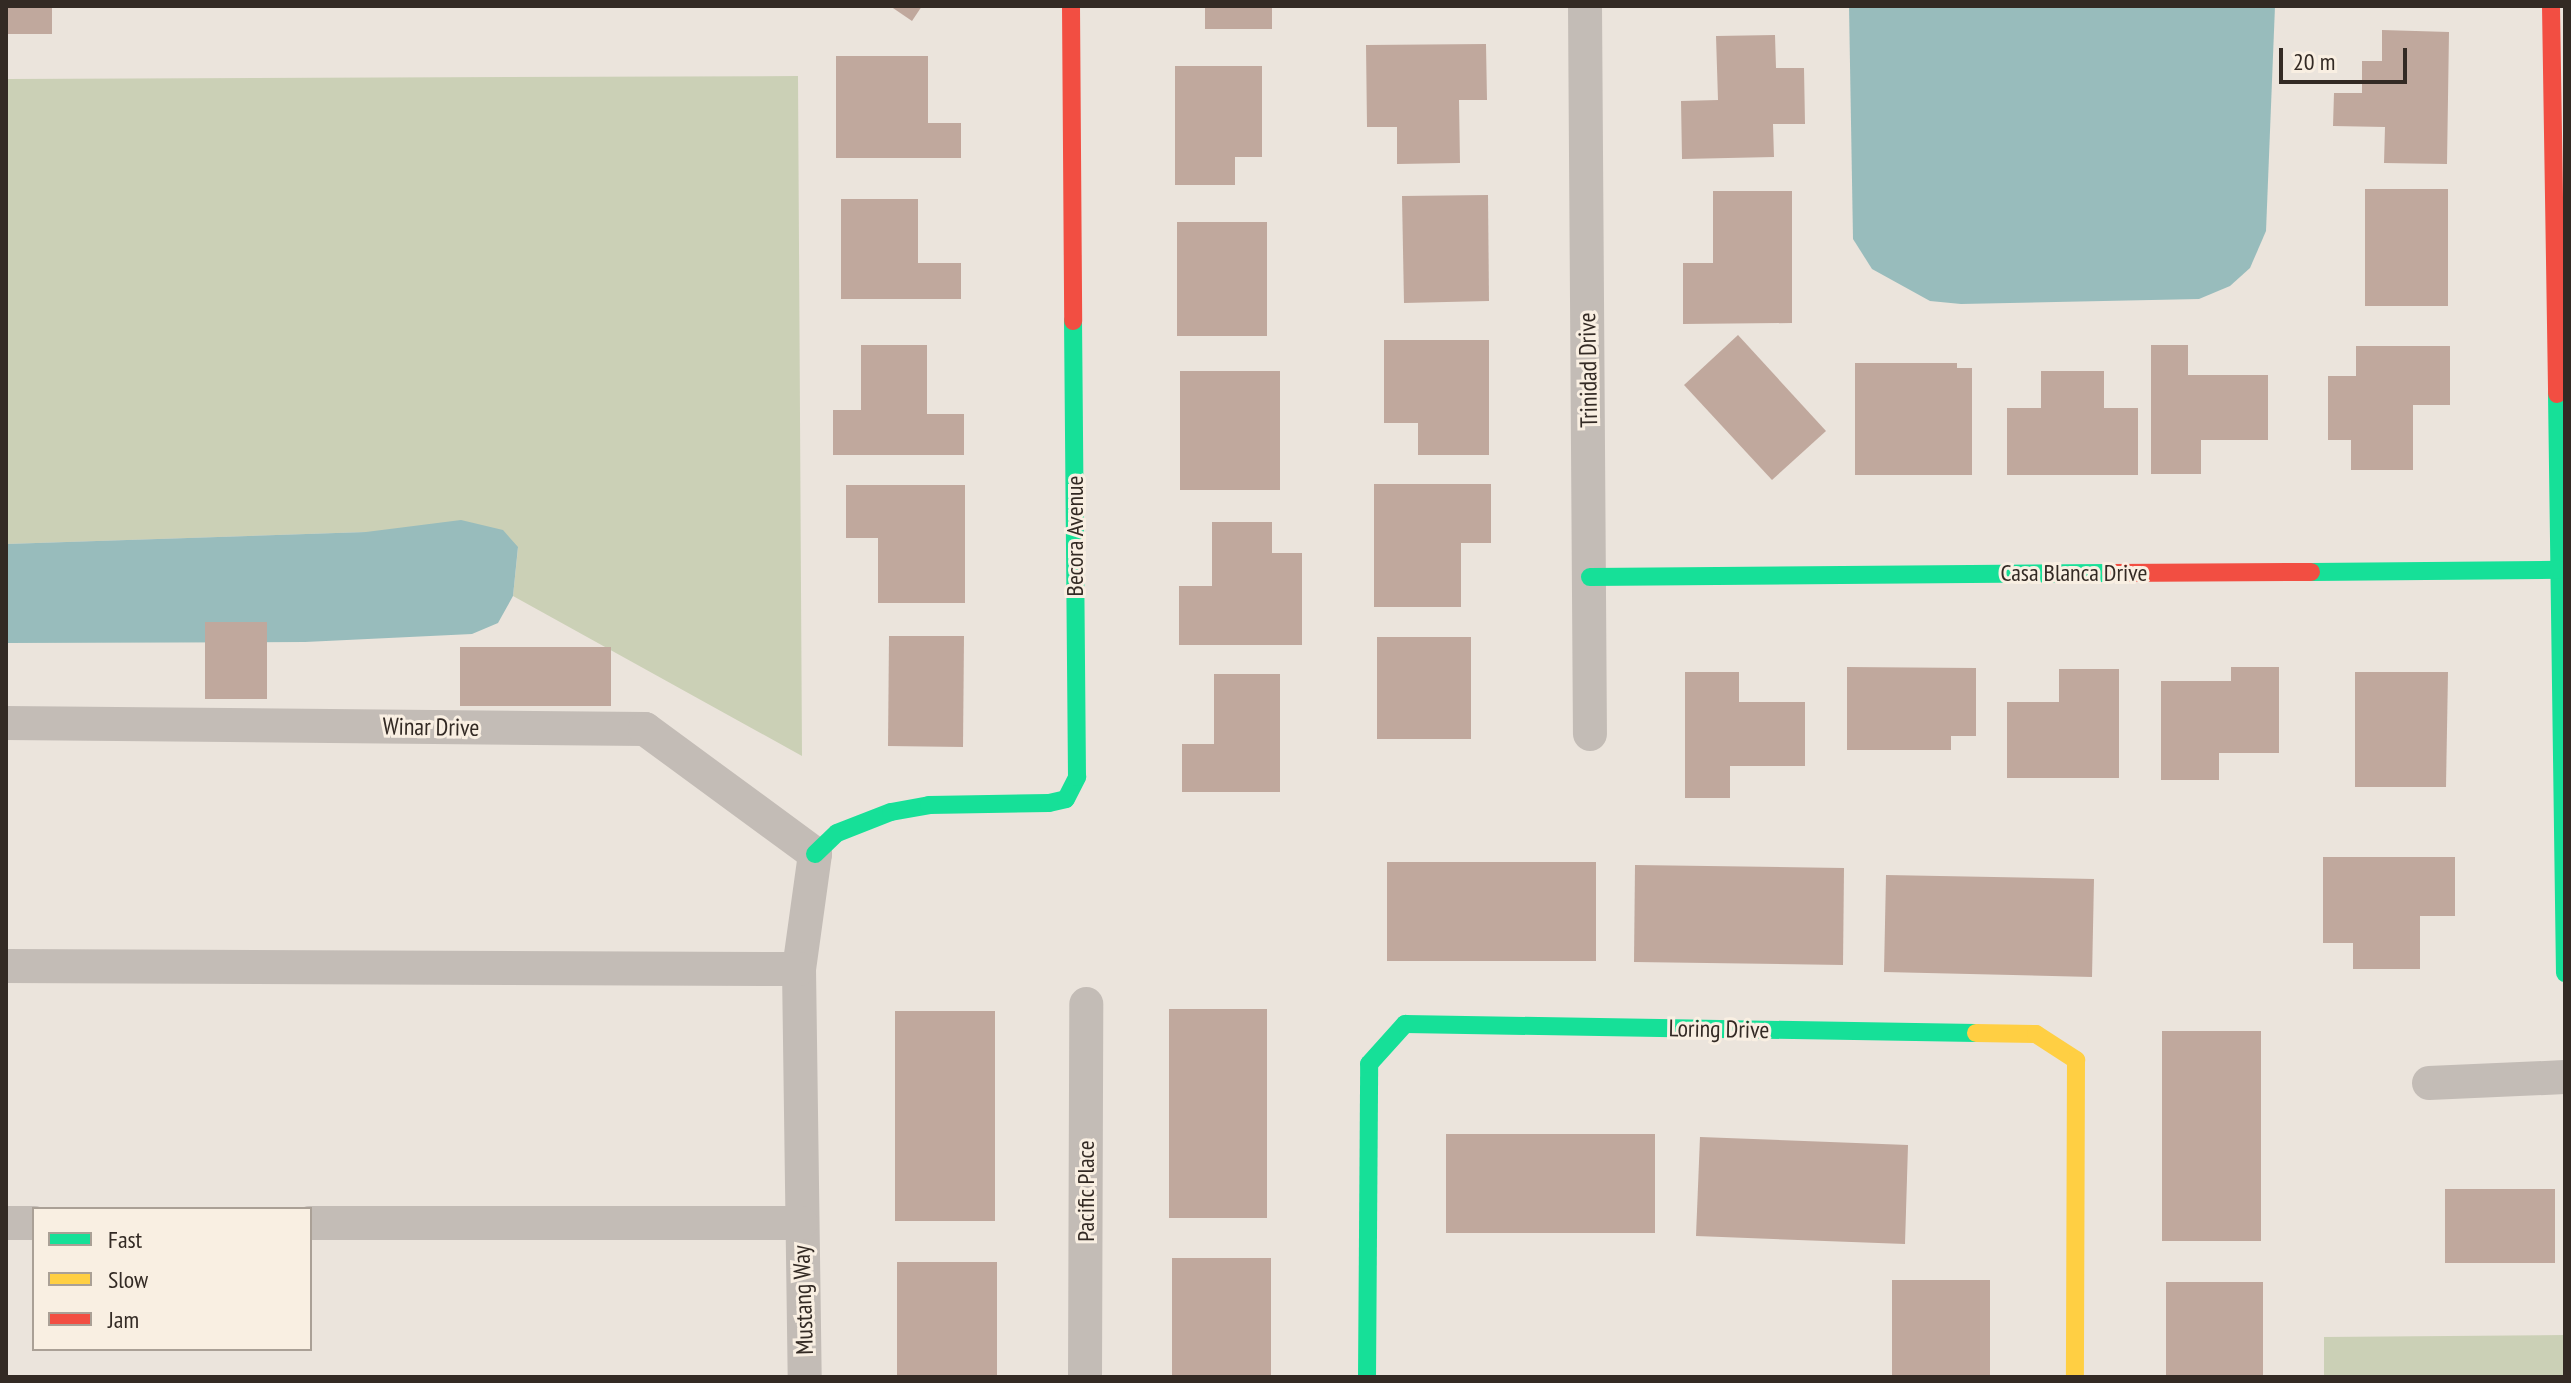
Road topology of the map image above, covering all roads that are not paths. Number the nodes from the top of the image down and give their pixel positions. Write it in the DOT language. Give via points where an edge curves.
graph roads {
  1 [pos="1071,6"];
  2 [pos="1585,6"];
  3 [pos="2551,6"];
  4 [pos="2559,570"];
  5 [pos="1590,577"];
  6 [pos="6,723"];
  7 [pos="1590,734"];
  8 [pos="815,854"];
  9 [pos="6,966"];
  10 [pos="799,969"];
  11 [pos="2565,973"];
  12 [pos="1086,1004"];
  13 [pos="2565,1077"];
  14 [pos="2429,1083"];
  15 [pos="6,1223"];
  16 [pos="32,1223"];
  17 [pos="312,1223"];
  18 [pos="801,1223"];
  19 [pos="805,1377"];
  20 [pos="1085,1377"];
  21 [pos="1367,1377"];
  22 [pos="2075,1377"];
  1 -- 8 [label="street, Becora Avenue" via="1077,777 1066,799 1049,803 929,805 891,812 837,833"];
  2 -- 5 [label="street, Trinidad Drive"];
  3 -- 4 [label="street"];
  4 -- 5 [label="street, Casa Blanca Drive"];
  4 -- 11 [label="street"];
  5 -- 7 [label="street, Trinidad Drive"];
  6 -- 8 [label="street, Winar Drive" via="645,729"];
  8 -- 10 [label="street, Mustang Way"];
  9 -- 10 [label="street"];
  10 -- 18 [label="street, Mustang Way"];
  12 -- 20 [label="street, Pacific Place"];
  13 -- 14 [label="street"];
  15 -- 16 [label="street"];
  17 -- 18 [label="street"];
  18 -- 19 [label="street, Mustang Way"];
  21 -- 22 [label="street, Loring Drive" via="1369,1064 1405,1024 2036,1034 2076,1060"];
}
